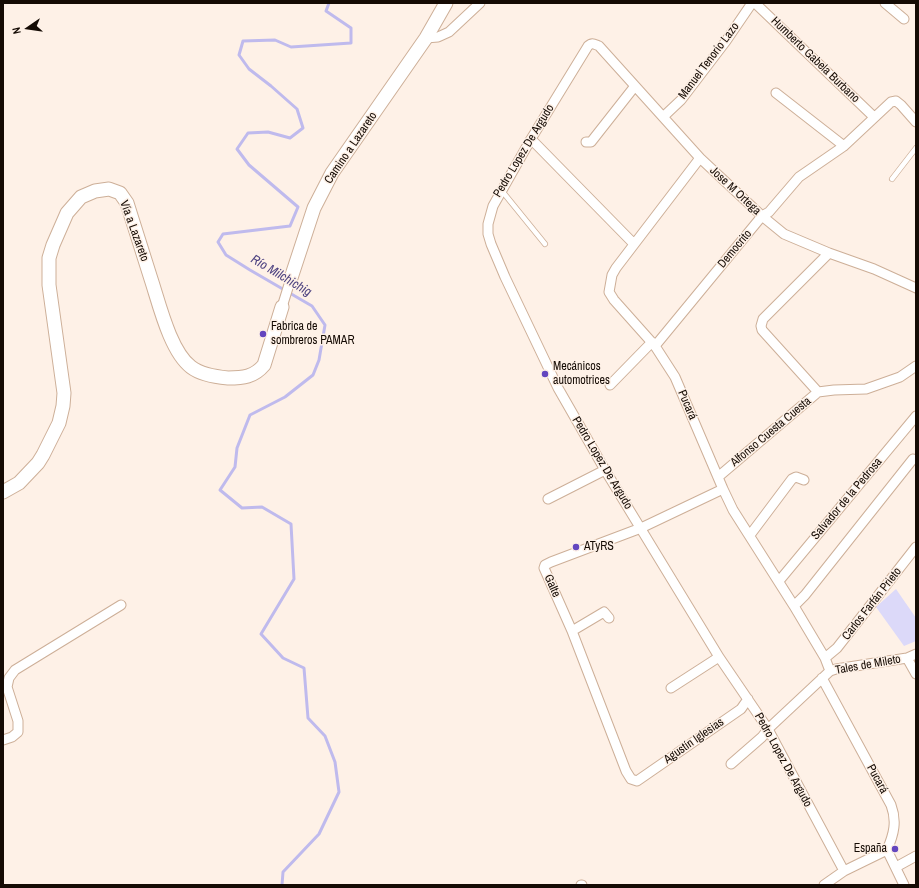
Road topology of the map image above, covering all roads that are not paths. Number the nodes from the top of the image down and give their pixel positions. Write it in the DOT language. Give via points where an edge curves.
graph roads {
  1 [pos="446,3"];
  2 [pos="480,3"];
  3 [pos="753,3"];
  4 [pos="885,3"];
  5 [pos="904,19"];
  6 [pos="426,38"];
  7 [pos="590,44"];
  8 [pos="635,86"];
  9 [pos="776,93"];
  10 [pos="663,117"];
  11 [pos="874,117"];
  12 [pos="916,122"];
  13 [pos="531,139"];
  14 [pos="586,142"];
  15 [pos="844,146"];
  16 [pos="916,148"];
  17 [pos="700,158"];
  18 [pos="892,179"];
  19 [pos="501,189"];
  20 [pos="762,216"];
  21 [pos="545,244"];
  22 [pos="634,244"];
  23 [pos="829,253"];
  24 [pos="291,278"];
  25 [pos="916,288"];
  26 [pos="282,307"];
  27 [pos="653,344"];
  28 [pos="916,366"];
  29 [pos="610,385"];
  30 [pos="818,392"];
  31 [pos="916,416"];
  32 [pos="913,459"];
  33 [pos="605,470"];
  34 [pos="718,477"];
  35 [pos="804,480"];
  36 [pos="723,489"];
  37 [pos="3,492"];
  38 [pos="548,499"];
  39 [pos="641,528"];
  40 [pos="750,535"];
  41 [pos="916,547"];
  42 [pos="779,581"];
  43 [pos="121,605"];
  44 [pos="794,606"];
  45 [pos="609,618"];
  46 [pos="572,632"];
  47 [pos="916,654"];
  48 [pos="719,657"];
  49 [pos="825,658"];
  50 [pos="907,658"];
  51 [pos="830,672"];
  52 [pos="916,674"];
  53 [pos="822,678"];
  54 [pos="671,688"];
  55 [pos="748,699"];
  56 [pos="768,728"];
  57 [pos="3,740"];
  58 [pos="731,764"];
  59 [pos="638,781"];
  60 [pos="887,850"];
  61 [pos="916,856"];
  62 [pos="896,868"];
  63 [pos="844,871"];
  64 [pos="824,885"];
  65 [pos="904,885"];
  1 -- 6 [label="street, Camino a Lazareto"];
  2 -- 6 [label="street" via="449,32 438,37"];
  3 -- 10 [label="street, Manuel Tenorio Lazo" via="681,100"];
  3 -- 11 [label="street, Humberto Gabela Burbano"];
  4 -- 5 [label="street"];
  6 -- 24 [label="street, Camino a Lazareto" via="332,173 314,208"];
  7 -- 8 [label="street, Jose M Ortega" via="599,46"];
  7 -- 13 [label="street, Pedro Lopez De Argudo"];
  8 -- 10 [label="street, Jose M Ortega"];
  8 -- 14 [label="street" via="591,142"];
  9 -- 15 [label="street"];
  10 -- 17 [label="street, Jose M Ortega"];
  11 -- 12 [label="street, Democrito" via="891,102 896,101"];
  11 -- 15 [label="street, Democrito"];
  13 -- 19 [label="street, Pedro Lopez De Argudo"];
  13 -- 22 [label="street"];
  15 -- 20 [label="street, Democrito" via="798,177 769,212"];
  16 -- 18 [label="lane"];
  17 -- 20 [label="street, Jose M Ortega"];
  17 -- 22 [label="street, Pucará"];
  19 -- 21 [label="lane"];
  19 -- 33 [label="street, Pedro Lopez De Argudo" via="489,218 488,234 491,244 558,388"];
  20 -- 23 [label="street, Jose M Ortega" via="784,234"];
  20 -- 27 [label="street, Democrito"];
  22 -- 27 [label="street, Pucará" via="612,275 609,292"];
  23 -- 25 [label="street, Jose M Ortega"];
  23 -- 30 [label="street" via="763,319 761,326"];
  24 -- 26 [label="street, Camino a Lazareto"];
  26 -- 37 [label="street, Vía a Lazareto" via="264,365 259,371 241,378 226,378 196,370 179,354 167,328 127,203 120,193 109,189 81,197 67,213 49,258 49,285 64,393 59,422 38,462 19,483"];
  27 -- 29 [label="street, Democrito"];
  27 -- 34 [label="street, Pucará" via="675,377"];
  28 -- 30 [label="street, Alfonso Cuesta Cuesta" via="900,377 866,389"];
  30 -- 34 [label="street, Alfonso Cuesta Cuesta"];
  31 -- 42 [label="street, Salvador de la Pedrosa"];
  32 -- 44 [label="street"];
  33 -- 38 [label="street"];
  33 -- 39 [label="street, Pedro Lopez De Argudo"];
  34 -- 36 [label="street, Pucará"];
  35 -- 40 [label="street" via="796,477 792,479"];
  36 -- 39 [label="street, Galte"];
  36 -- 40 [label="street, Pucará" via="733,510"];
  39 -- 46 [label="street, Galte" via="545,565 545,571"];
  39 -- 48 [label="street, Pedro Lopez De Argudo"];
  40 -- 42 [label="street, Pucará"];
  41 -- 49 [label="street, Carlos Farfán Prieto" via="837,648"];
  42 -- 44 [label="street, Pucará"];
  43 -- 57 [label="street" via="16,670 9,678 7,687 18,721 18,732"];
  44 -- 49 [label="street, Pucará"];
  45 -- 46 [label="street" via="604,612"];
  46 -- 59 [label="street, Galte" via="626,771 631,779"];
  47 -- 50 [label="street, Tales de Mileto"];
  48 -- 54 [label="street"];
  48 -- 55 [label="street, Pedro Lopez De Argudo"];
  49 -- 51 [label="street, Pucará"];
  50 -- 51 [label="street, Tales de Mileto"];
  50 -- 52 [label="street"];
  51 -- 53 [label="street, Tales de Mileto"];
  53 -- 56 [label="street, Tales de Mileto"];
  53 -- 60 [label="street, Pucará" via="891,805 894,813 894,830"];
  55 -- 56 [label="street, Pedro Lopez De Argudo"];
  55 -- 59 [label="street, Agustín Iglesias" via="741,709"];
  56 -- 58 [label="street, Tales de Mileto" via="762,737"];
  56 -- 63 [label="street, Pedro Lopez De Argudo"];
  60 -- 62 [label="street"];
  60 -- 63 [label="street"];
  61 -- 62 [label="street"];
  62 -- 65 [label="street"];
  63 -- 64 [label="street"];
}
